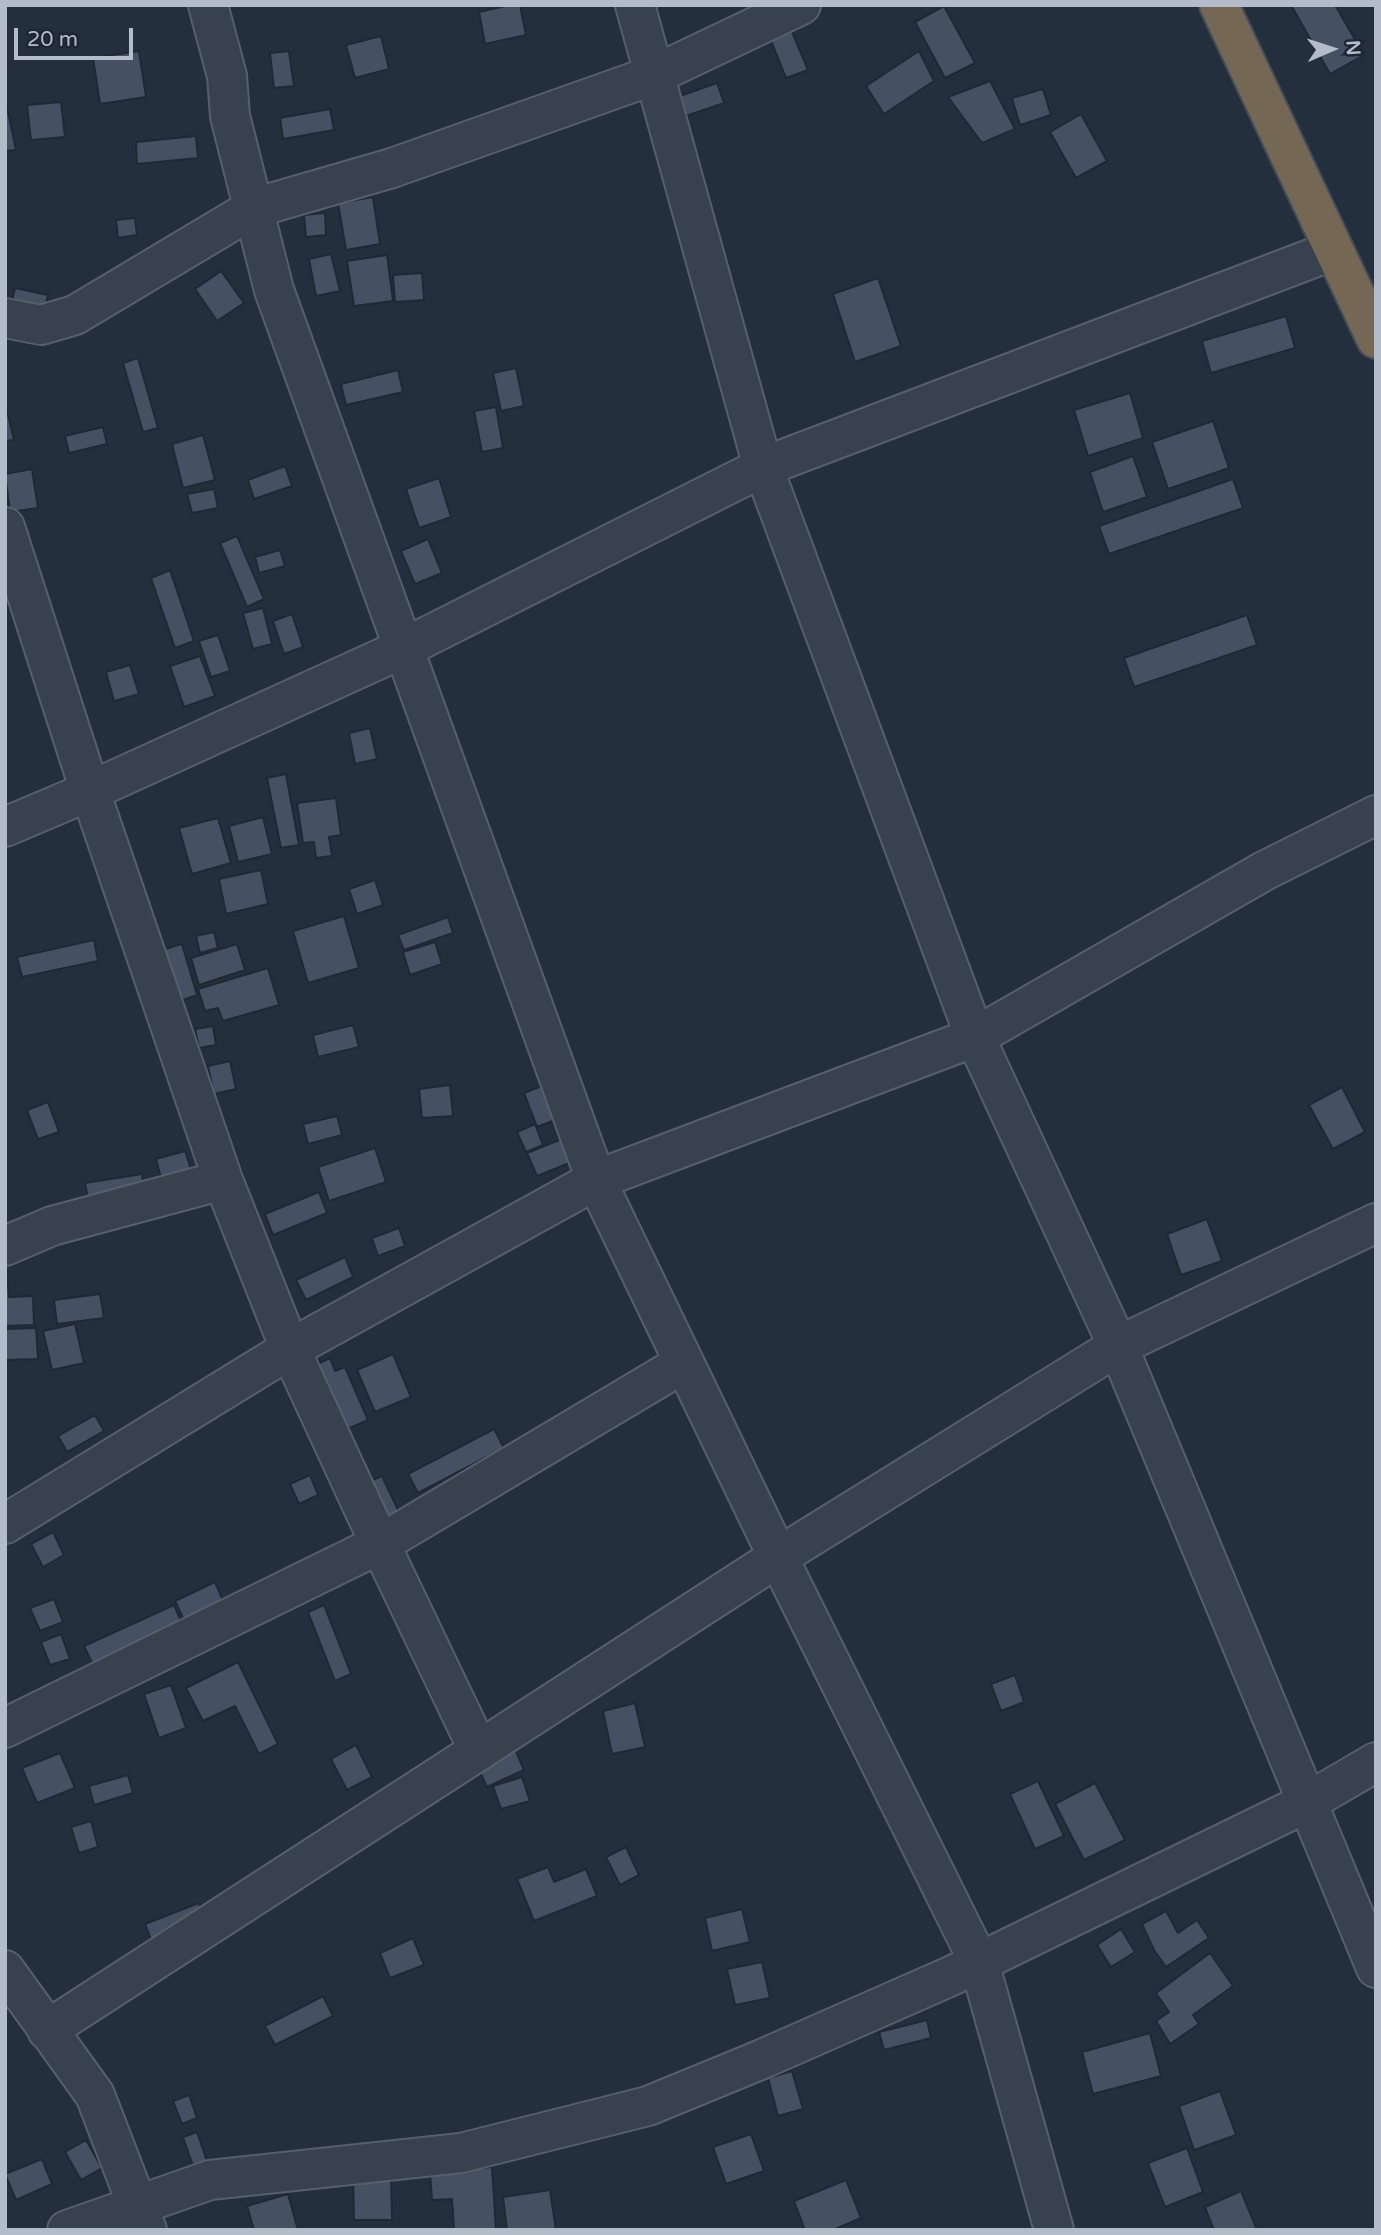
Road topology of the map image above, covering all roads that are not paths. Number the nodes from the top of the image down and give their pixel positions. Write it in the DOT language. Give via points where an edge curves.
graph roads {
  1 [pos="208,5"];
  2 [pos="635,5"];
  3 [pos="801,5"];
  4 [pos="1219,5"];
  5 [pos="654,75"];
  6 [pos="254,208"];
  7 [pos="1334,250"];
  8 [pos="5,318"];
  9 [pos="1376,338"];
  10 [pos="763,467"];
  11 [pos="5,527"];
  12 [pos="404,648"];
  13 [pos="90,792"];
  14 [pos="1376,815"];
  15 [pos="5,827"];
  16 [pos="975,1037"];
  17 [pos="223,1180"];
  18 [pos="596,1180"];
  19 [pos="1376,1223"];
  20 [pos="5,1246"];
  21 [pos="1118,1346"];
  22 [pos="290,1349"];
  23 [pos="684,1363"];
  24 [pos="5,1524"];
  25 [pos="380,1544"];
  26 [pos="778,1558"];
  27 [pos="5,1728"];
  28 [pos="479,1751"];
  29 [pos="1376,1762"];
  30 [pos="1306,1803"];
  31 [pos="979,1962"];
  32 [pos="1376,1968"];
  33 [pos="5,1970"];
  34 [pos="47,2030"];
  35 [pos="143,2218"];
  36 [pos="67,2230"];
  37 [pos="1054,2230"];
  1 -- 6 [label="street"];
  2 -- 5 [label="street"];
  3 -- 5 [label="street"];
  4 -- 7 [label="highway"];
  5 -- 6 [label="street" via="392,168"];
  5 -- 10 [label="street"];
  6 -- 8 [label="street" via="75,315 41,326"];
  6 -- 12 [label="street" via="288,332"];
  7 -- 9 [label="highway"];
  7 -- 10 [label="street"];
  10 -- 12 [label="street"];
  10 -- 16 [label="street"];
  11 -- 13 [label="street"];
  12 -- 13 [label="street"];
  12 -- 18 [label="street"];
  13 -- 15 [label="street"];
  13 -- 17 [label="street"];
  14 -- 16 [label="street" via="1264,871"];
  16 -- 18 [label="street"];
  16 -- 21 [label="street"];
  17 -- 20 [label="street" via="52,1226"];
  17 -- 22 [label="street"];
  18 -- 22 [label="street"];
  18 -- 23 [label="street"];
  19 -- 21 [label="street"];
  21 -- 26 [label="street"];
  21 -- 30 [label="street"];
  22 -- 24 [label="street"];
  22 -- 25 [label="street"];
  23 -- 25 [label="street"];
  23 -- 26 [label="street"];
  25 -- 27 [label="street"];
  25 -- 28 [label="street"];
  26 -- 28 [label="street"];
  26 -- 31 [label="street"];
  28 -- 34 [label="street"];
  29 -- 30 [label="street"];
  30 -- 31 [label="street"];
  30 -- 32 [label="street"];
  31 -- 35 [label="street" via="648,2106 461,2153 210,2180"];
  31 -- 37 [label="street"];
  33 -- 34 [label="street"];
  34 -- 35 [label="street" via="95,2095"];
  35 -- 36 [label="street"];
}
